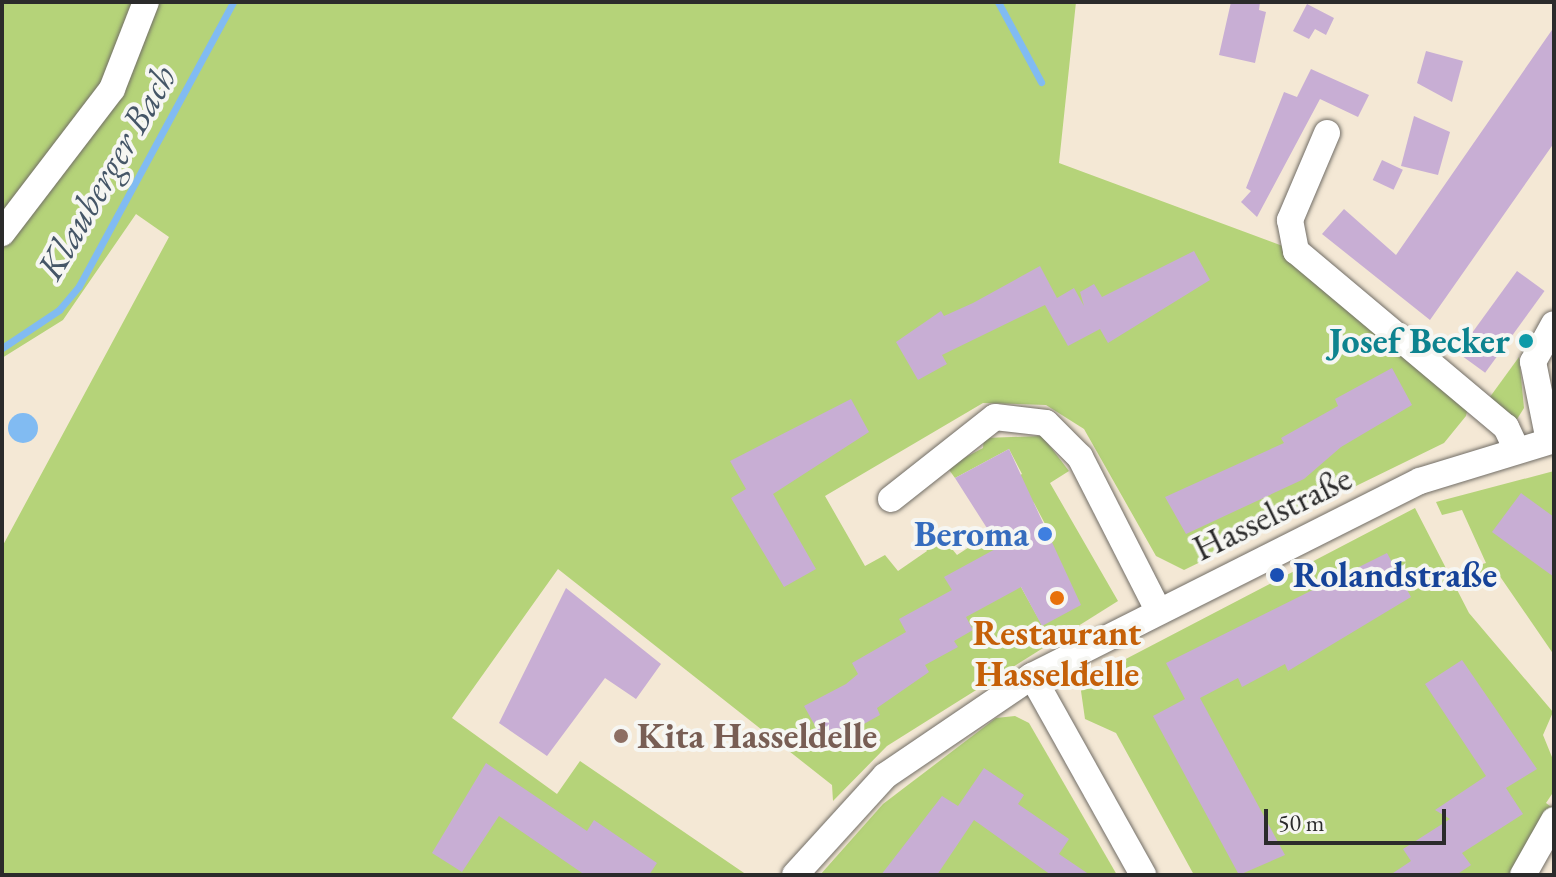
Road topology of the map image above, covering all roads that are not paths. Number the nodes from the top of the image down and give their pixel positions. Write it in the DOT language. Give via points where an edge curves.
graph roads {
  1 [pos="146,2"];
  2 [pos="1327,133"];
  3 [pos="2,233"];
  4 [pos="1554,324"];
  5 [pos="1552,441"];
  6 [pos="1516,448"];
  7 [pos="891,499"];
  8 [pos="1158,610"];
  9 [pos="1032,676"];
  10 [pos="1554,820"];
  11 [pos="795,875"];
  12 [pos="1143,875"];
  13 [pos="1523,875"];
  1 -- 3 [label="street" via="112,89"];
  2 -- 6 [label="street" via="1290,220 1296,251 1506,427"];
  4 -- 5 [label="street" via="1533,362"];
  5 -- 6 [label="street, Hasselstraße"];
  6 -- 8 [label="street, Hasselstraße" via="1381,499"];
  7 -- 8 [label="street" via="995,417 1046,423 1080,457"];
  8 -- 9 [label="street, Hasselstraße"];
  9 -- 11 [label="street, Hasselstraße" via="885,776"];
  9 -- 12 [label="street"];
  10 -- 13 [label="street"];
}
